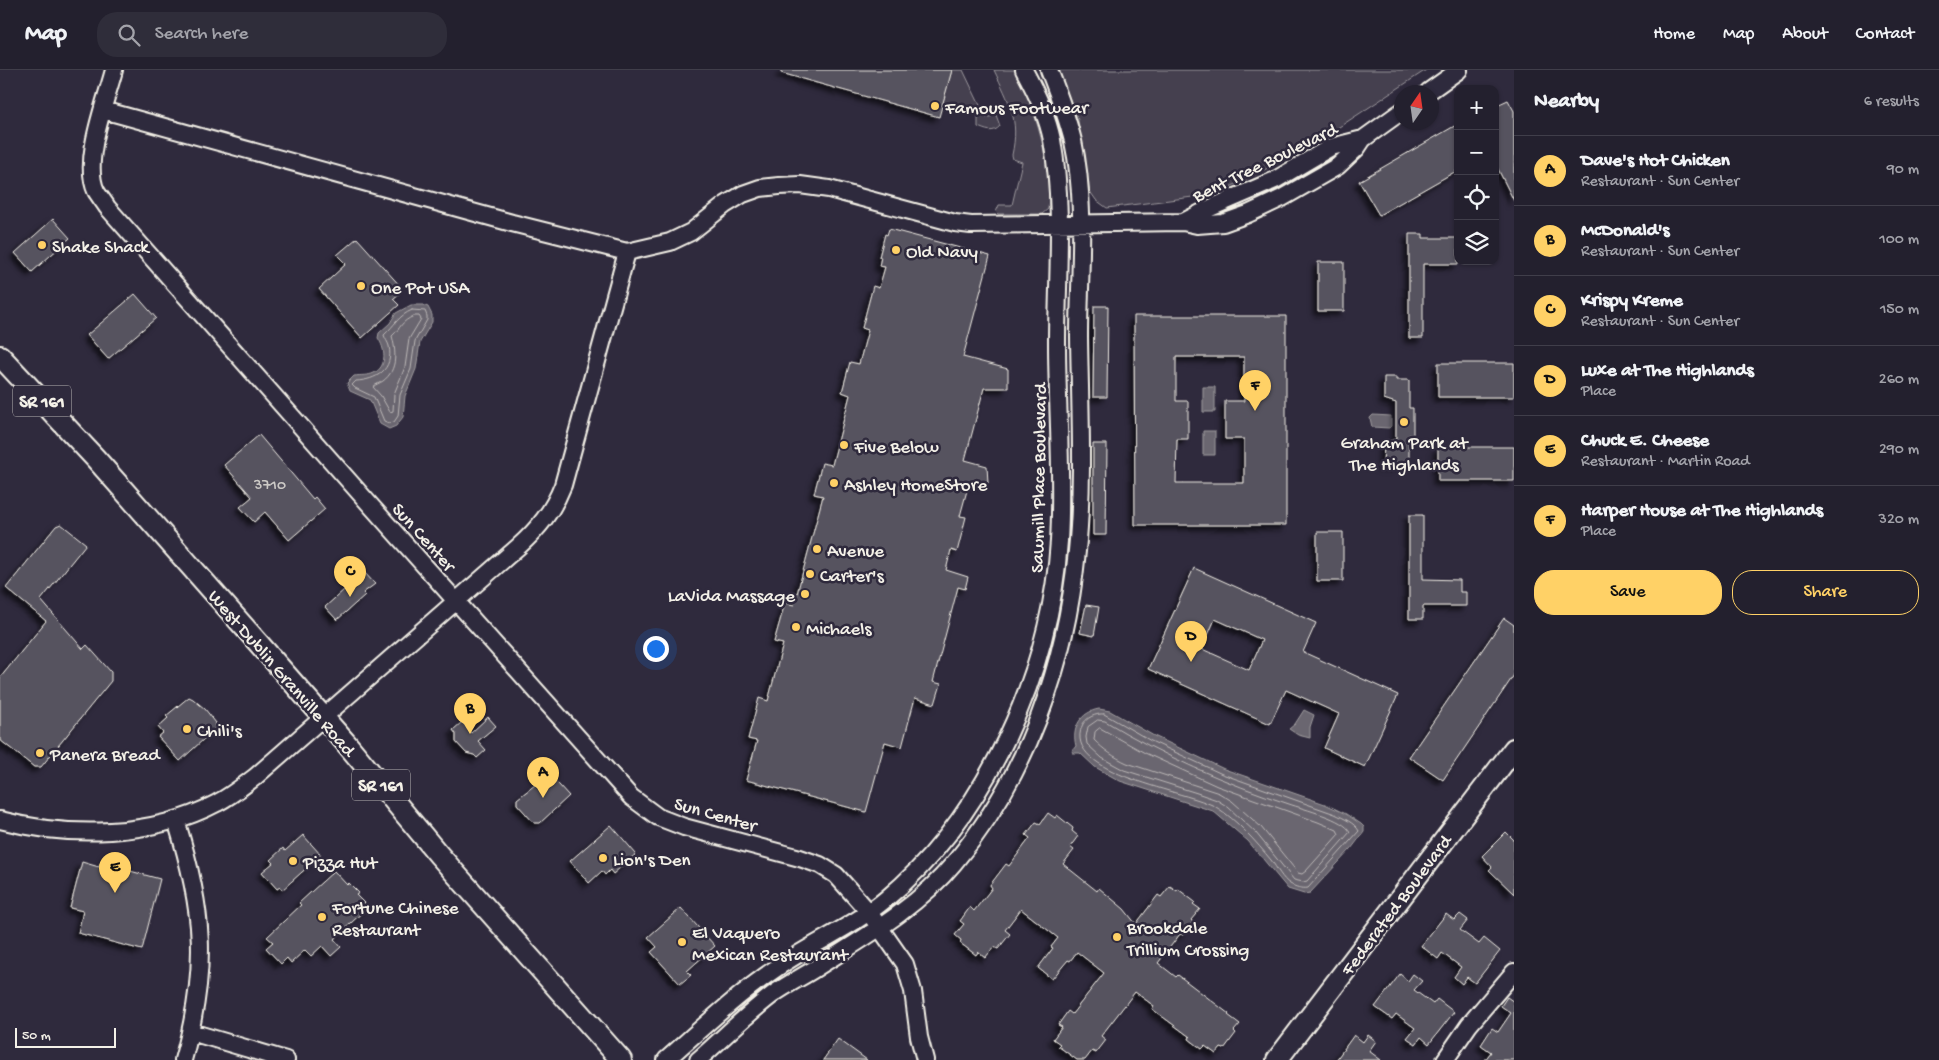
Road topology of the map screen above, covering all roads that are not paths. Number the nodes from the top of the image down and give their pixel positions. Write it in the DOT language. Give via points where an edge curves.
graph roads {
  1 [pos="114,70"];
  2 [pos="1024,70"];
  3 [pos="1049,70"];
  4 [pos="1459,70"];
  5 [pos="1438,85"];
  6 [pos="103,110"];
  7 [pos="1394,117"];
  8 [pos="1058,223"];
  9 [pos="1081,224"];
  10 [pos="627,252"];
  11 [pos="0,356"];
  12 [pos="457,601"];
  13 [pos="322,716"];
  14 [pos="1514,749"];
  15 [pos="0,820"];
  16 [pos="176,820"];
  17 [pos="868,911"];
  18 [pos="880,927"];
  19 [pos="1514,972"];
  20 [pos="190,1032"];
  21 [pos="183,1060"];
  22 [pos="286,1060"];
  23 [pos="621,1060"];
  24 [pos="666,1060"];
  25 [pos="698,1060"];
  26 [pos="925,1060"];
  27 [pos="1277,1060"];
  28 [pos="1445,1060"];
  1 -- 6 [label="street, Sun Center"];
  2 -- 8 [label="street, Sawmill Place Boulevard" via="1043,108 1052,140"];
  3 -- 9 [label="street, Sawmill Place Boulevard" via="1073,143"];
  4 -- 5 [label="street"];
  6 -- 10 [label="street"];
  6 -- 12 [label="street, Sun Center" via="91,165 96,191"];
  7 -- 9 [label="street, Bent Tree Boulevard" via="1363,139 1338,166 1282,198 1223,223"];
  8 -- 9 [label="street, Bent Tree Boulevard"];
  8 -- 10 [label="street, Bent Tree Boulevard" via="956,223 829,189 779,186 743,194 691,232 670,242"];
  8 -- 17 [label="street, Sawmill Place Boulevard" via="1059,541 1052,601 1038,656 1009,733 975,798 920,867 883,902"];
  9 -- 18 [label="street, Sawmill Place Boulevard" via="1077,549 1065,635 1052,681 1044,708 1016,771 990,815 936,883"];
  10 -- 12 [label="street" via="558,498 540,526"];
  11 -- 13 [label="main road, West Dublin Granville Road / SR 161" via="96,459"];
  12 -- 13 [label="street"];
  12 -- 17 [label="street, Sun Center" via="641,806 658,817 684,826 820,865 836,875"];
  13 -- 16 [label="street" via="229,797"];
  13 -- 23 [label="main road, West Dublin Granville Road / SR 161" via="438,855"];
  14 -- 27 [label="main road, Federated Boulevard"];
  15 -- 16 [label="street" via="50,831 81,832 119,830"];
  16 -- 20 [label="street" via="192,878 200,934 200,980"];
  17 -- 18 [label="street, Sun Center"];
  17 -- 24 [label="street, Sawmill Place Boulevard" via="772,971"];
  18 -- 25 [label="street, Sawmill Place Boulevard" via="773,994"];
  18 -- 26 [label="street, Sun Center" via="898,952 910,977"];
  19 -- 28 [label="street"];
  20 -- 21 [label="street"];
  20 -- 22 [label="street"];
}
